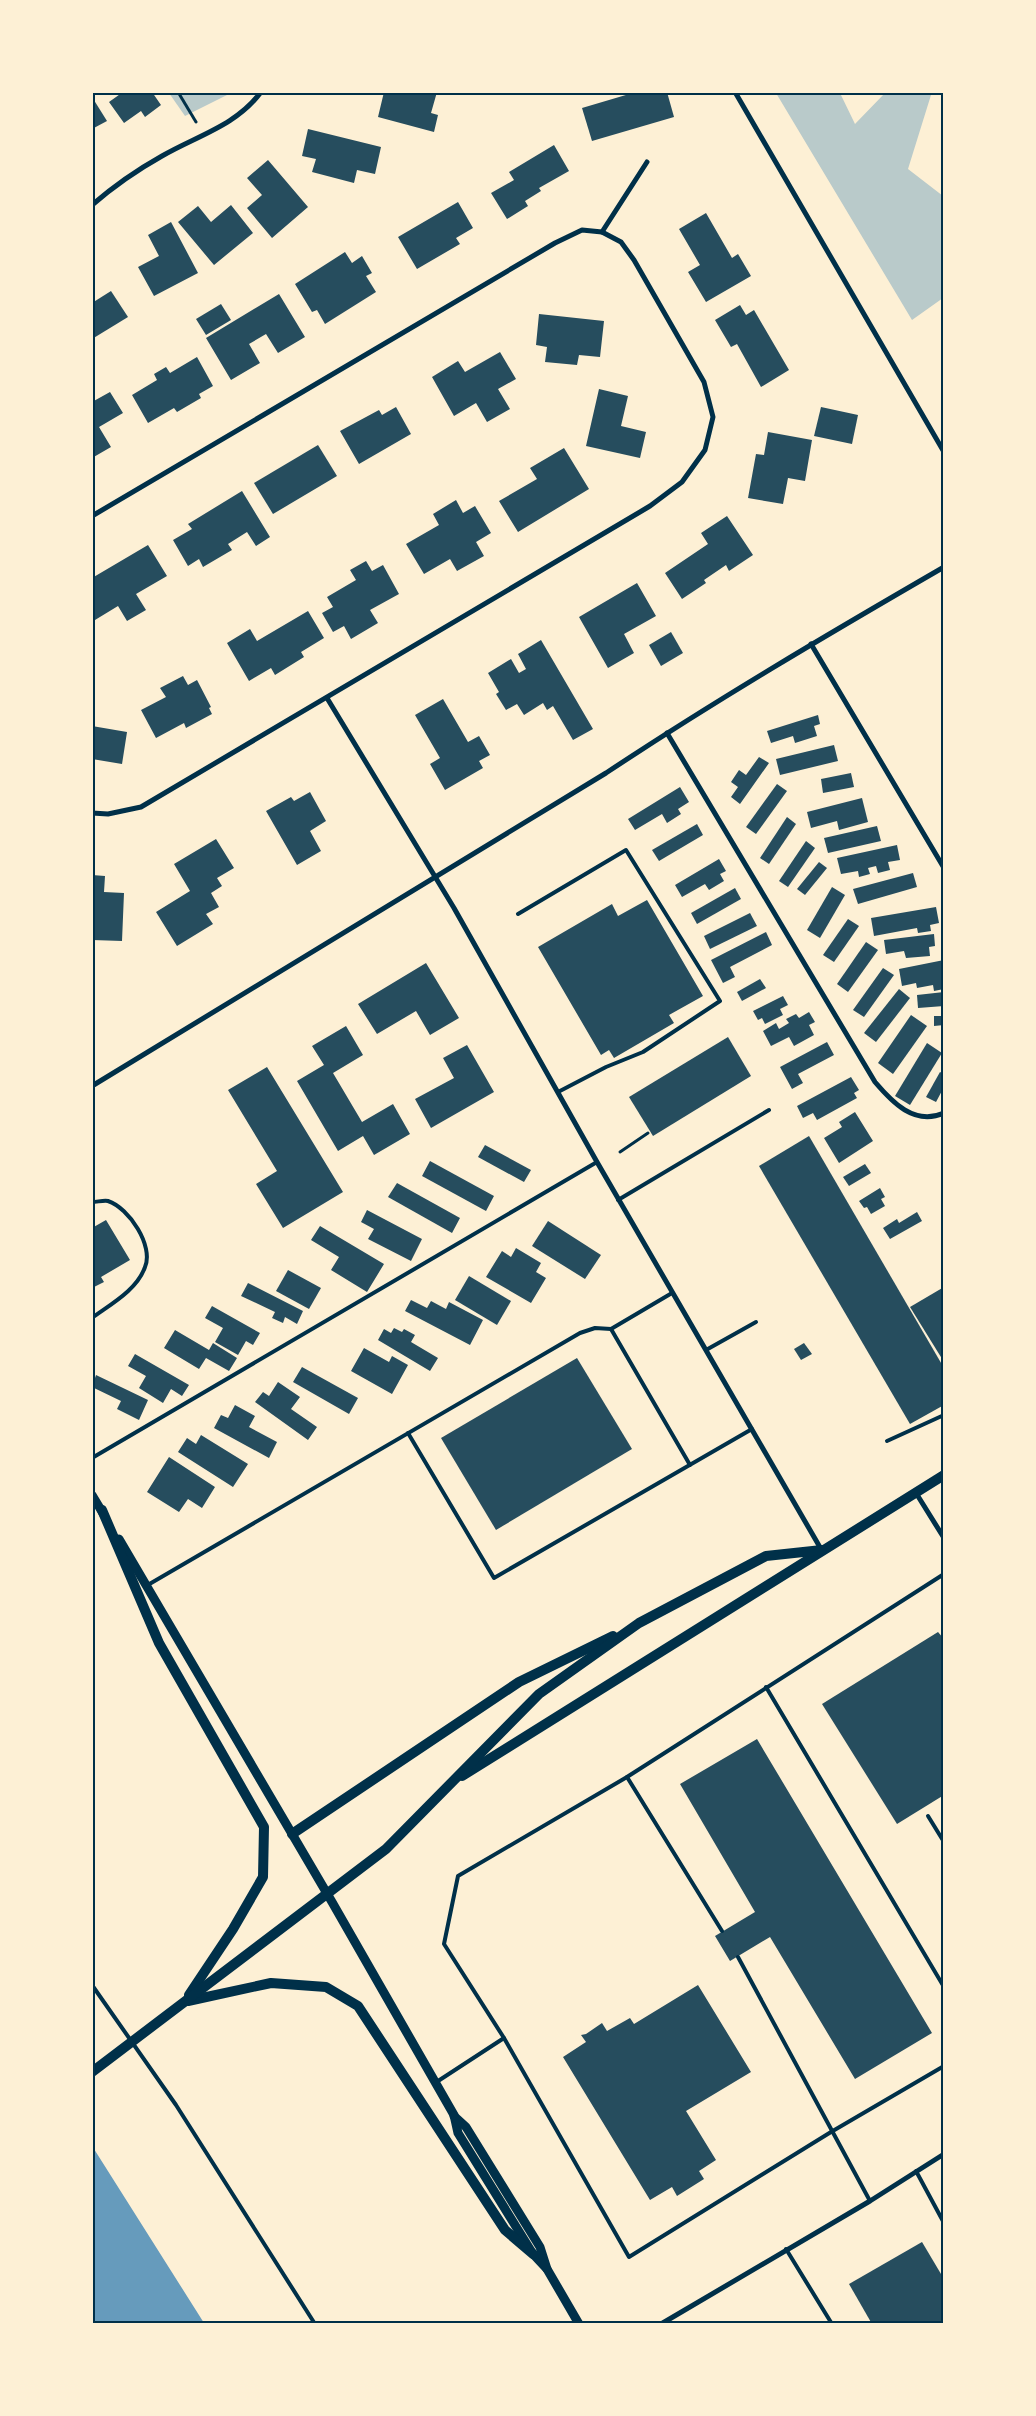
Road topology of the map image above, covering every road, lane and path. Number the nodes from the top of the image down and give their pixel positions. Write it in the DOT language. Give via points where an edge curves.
graph roads {
  1 [pos="178,92"];
  2 [pos="261,92"];
  3 [pos="735,92"];
  4 [pos="196,122"];
  5 [pos="647,162"];
  6 [pos="92,205"];
  7 [pos="602,232"];
  8 [pos="944,452"];
  9 [pos="92,516"];
  10 [pos="944,566"];
  11 [pos="811,644"];
  12 [pos="328,698"];
  13 [pos="667,733"];
  14 [pos="92,814"];
  15 [pos="944,868"];
  16 [pos="435,876"];
  17 [pos="518,914"];
  18 [pos="92,1086"];
  19 [pos="558,1092"];
  20 [pos="769,1110"];
  21 [pos="944,1113"];
  22 [pos="648,1133"];
  23 [pos="620,1152"];
  24 [pos="597,1162"];
  25 [pos="618,1200"];
  26 [pos="92,1202"];
  27 [pos="672,1293"];
  28 [pos="92,1318"];
  29 [pos="756,1322"];
  30 [pos="612,1330"];
  31 [pos="706,1350"];
  32 [pos="944,1415"];
  33 [pos="752,1429"];
  34 [pos="408,1433"];
  35 [pos="887,1441"];
  36 [pos="92,1458"];
  37 [pos="690,1465"];
  38 [pos="944,1474"];
  39 [pos="915,1492"];
  40 [pos="92,1495"];
  41 [pos="102,1510"];
  42 [pos="944,1538"];
  43 [pos="822,1550"];
  44 [pos="944,1574"];
  45 [pos="146,1586"];
  46 [pos="639,1624"];
  47 [pos="766,1686"];
  48 [pos="627,1777"];
  49 [pos="446,1786"];
  50 [pos="928,1816"];
  51 [pos="292,1834"];
  52 [pos="944,1842"];
  53 [pos="722,1931"];
  54 [pos="738,1957"];
  55 [pos="92,1985"];
  56 [pos="944,1987"];
  57 [pos="184,2002"];
  58 [pos="504,2038"];
  59 [pos="944,2066"];
  60 [pos="92,2072"];
  61 [pos="435,2083"];
  62 [pos="454,2116"];
  63 [pos="831,2132"];
  64 [pos="944,2154"];
  65 [pos="916,2171"];
  66 [pos="870,2201"];
  67 [pos="944,2223"];
  68 [pos="786,2249"];
  69 [pos="533,2254"];
  70 [pos="547,2269"];
  71 [pos="315,2324"];
  72 [pos="580,2324"];
  73 [pos="661,2324"];
  74 [pos="832,2324"];
  1 -- 4 [label="path"];
  2 -- 6 [label="street" via="250,107 221,127 163,156"];
  3 -- 8 [label="street"];
  5 -- 7 [label="street"];
  7 -- 9 [label="street" via="582,230 555,243"];
  7 -- 12 [label="street" via="621,242 634,260 704,382 713,417 705,450 682,482 650,506"];
  10 -- 11 [label="street"];
  11 -- 13 [label="street"];
  11 -- 15 [label="street"];
  12 -- 14 [label="street" via="141,807"];
  12 -- 16 [label="street"];
  13 -- 16 [label="street"];
  13 -- 21 [label="street" via="874,1082 895,1105 915,1116"];
  16 -- 18 [label="street"];
  16 -- 19 [label="street"];
  17 -- 19 [label="lane" via="626,850 720,1001 643,1052"];
  19 -- 24 [label="street"];
  20 -- 25 [label="lane"];
  22 -- 23 [label="path"];
  24 -- 25 [label="street"];
  24 -- 36 [label="lane"];
  25 -- 27 [label="street"];
  26 -- 28 [label="lane" via="108,1201 139,1228 145,1245 146,1267 128,1291"];
  27 -- 30 [label="lane"];
  27 -- 31 [label="street"];
  29 -- 31 [label="lane"];
  30 -- 34 [label="lane" via="595,1328 580,1332"];
  30 -- 37 [label="lane"];
  31 -- 33 [label="street"];
  32 -- 35 [label="lane"];
  33 -- 37 [label="lane"];
  33 -- 43 [label="street"];
  34 -- 37 [label="lane" via="494,1578"];
  34 -- 45 [label="lane"];
  38 -- 39 [label="main road"];
  39 -- 42 [label="street"];
  39 -- 43 [label="main road"];
  40 -- 41 [label="street"];
  41 -- 45 [label="street"];
  41 -- 57 [label="main road" via="159,1644 264,1827 263,1877"];
  43 -- 46 [label="main road" via="766,1556"];
  43 -- 49 [label="main road"];
  44 -- 47 [label="lane"];
  45 -- 51 [label="street"];
  46 -- 49 [label="main road" via="539,1694"];
  46 -- 51 [label="main road" via="519,1682"];
  47 -- 48 [label="lane"];
  47 -- 56 [label="lane"];
  48 -- 53 [label="lane"];
  48 -- 58 [label="lane" via="458,1876 444,1944"];
  49 -- 57 [label="main road" via="386,1849"];
  50 -- 52 [label="lane"];
  51 -- 61 [label="street"];
  54 -- 63 [label="lane"];
  55 -- 71 [label="lane" via="176,2105"];
  57 -- 60 [label="main road"];
  57 -- 69 [label="main road" via="271,1982 326,1987 358,2006 505,2230"];
  58 -- 61 [label="lane"];
  58 -- 63 [label="lane" via="629,2257"];
  59 -- 63 [label="lane"];
  61 -- 62 [label="street"];
  62 -- 69 [label="street" via="458,2133"];
  62 -- 70 [label="street" via="466,2127 540,2247"];
  63 -- 66 [label="lane"];
  64 -- 65 [label="street"];
  65 -- 66 [label="street"];
  65 -- 67 [label="lane"];
  66 -- 68 [label="street"];
  68 -- 73 [label="street"];
  68 -- 74 [label="lane"];
  69 -- 70 [label="street"];
  70 -- 72 [label="street"];
}
